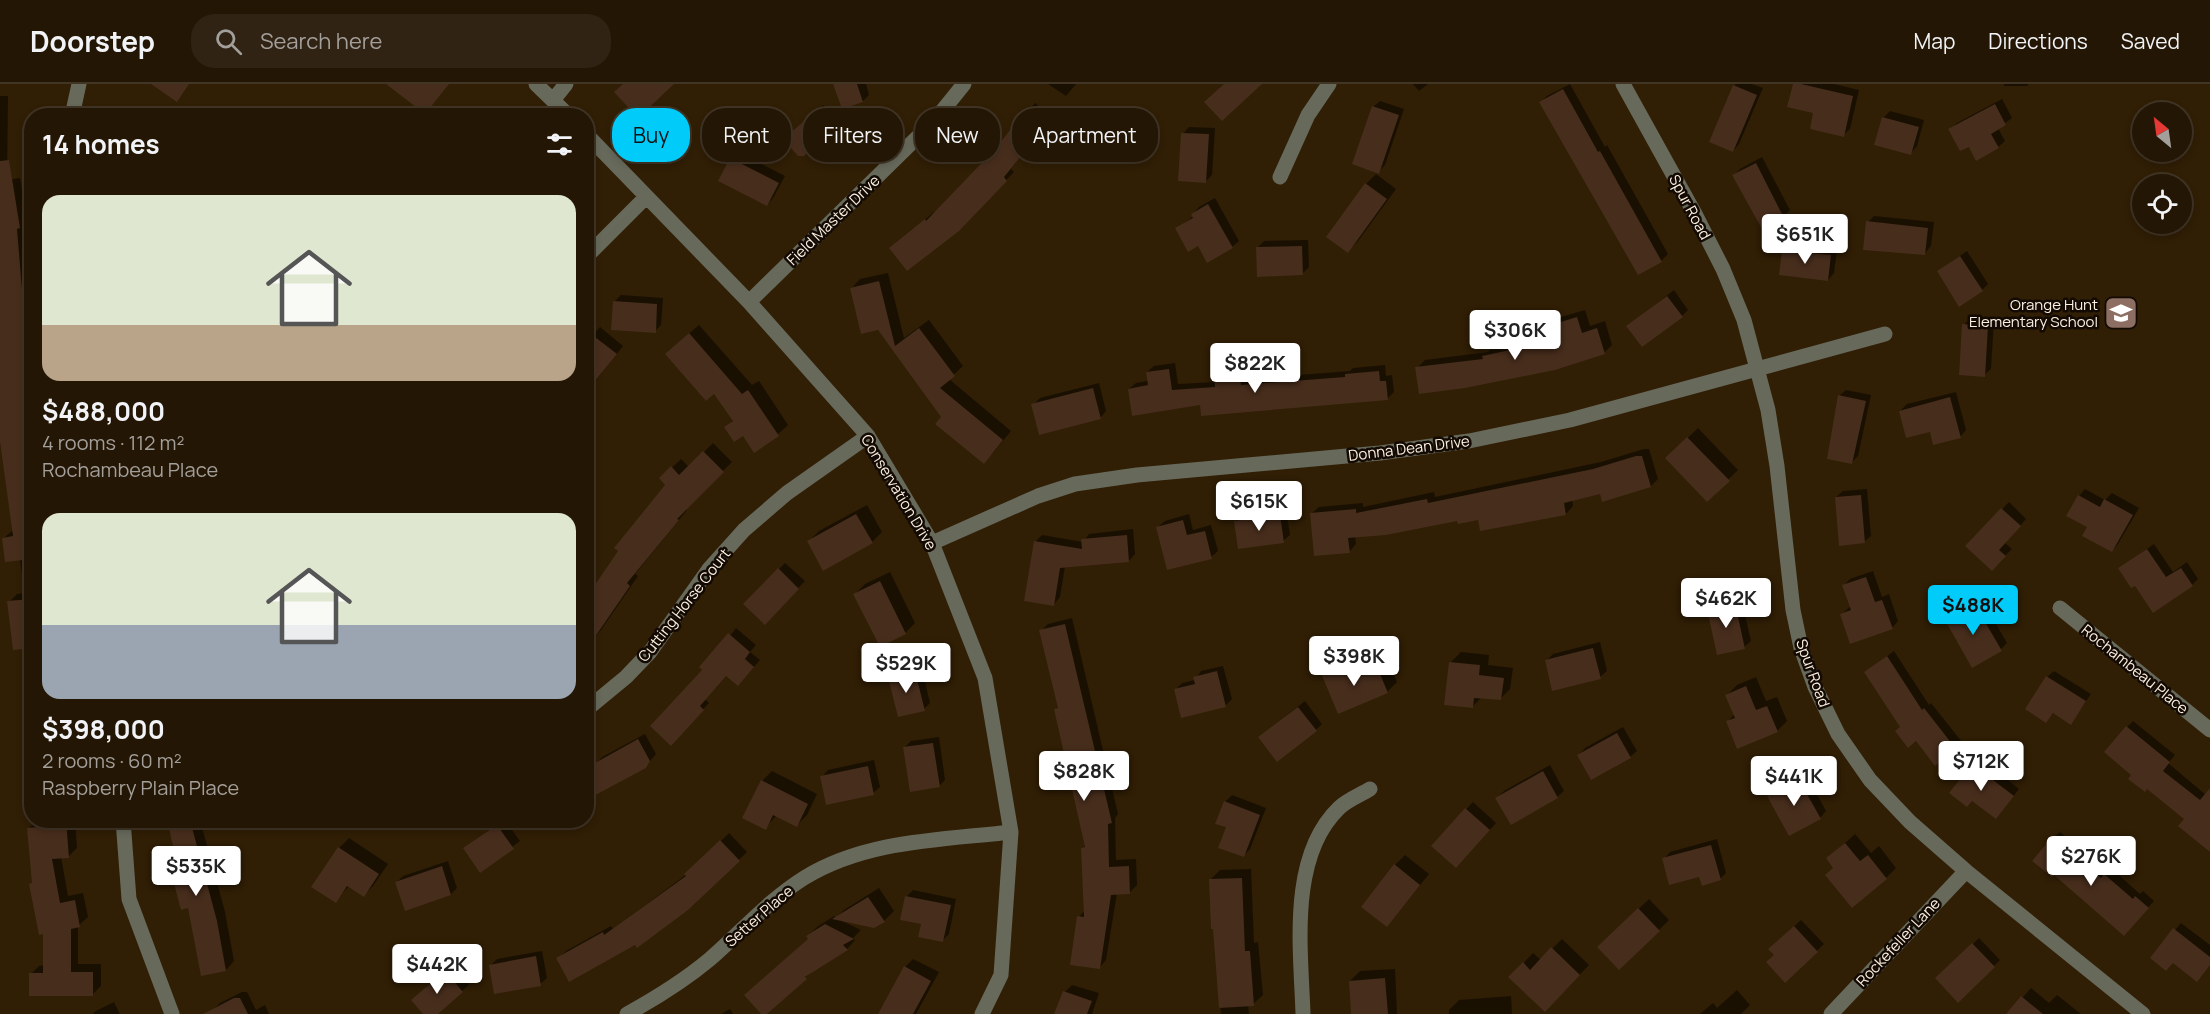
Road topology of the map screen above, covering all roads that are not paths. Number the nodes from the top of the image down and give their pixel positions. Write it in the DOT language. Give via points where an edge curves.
graph roads {
  1 [pos="79,84"];
  2 [pos="536,84"];
  3 [pos="566,84"];
  4 [pos="964,84"];
  5 [pos="1329,84"];
  6 [pos="1624,84"];
  7 [pos="554,99"];
  8 [pos="74,108"];
  9 [pos="562,108"];
  10 [pos="594,142"];
  11 [pos="1280,177"];
  12 [pos="646,197"];
  13 [pos="594,249"];
  14 [pos="749,302"];
  15 [pos="1885,334"];
  16 [pos="1757,369"];
  17 [pos="868,436"];
  18 [pos="932,543"];
  19 [pos="2060,608"];
  20 [pos="594,703"];
  21 [pos="2210,730"];
  22 [pos="1370,789"];
  23 [pos="124,828"];
  24 [pos="1011,832"];
  25 [pos="1966,871"];
  26 [pos="172,1014"];
  27 [pos="627,1014"];
  28 [pos="982,1014"];
  29 [pos="1303,1014"];
  30 [pos="1831,1014"];
  31 [pos="2143,1014"];
  1 -- 8 [label="street"];
  2 -- 7 [label="street"];
  3 -- 7 [label="street"];
  4 -- 14 [label="street, Field Master Drive" via="934,120"];
  5 -- 11 [label="street" via="1308,115"];
  6 -- 16 [label="street, Spur Road" via="1723,269 1744,320"];
  7 -- 9 [label="street"];
  10 -- 12 [label="street, Conservation Drive"];
  12 -- 13 [label="street"];
  12 -- 14 [label="street, Conservation Drive"];
  14 -- 17 [label="street, Conservation Drive"];
  15 -- 16 [label="street, Donna Dean Drive"];
  16 -- 18 [label="street, Donna Dean Drive" via="1570,420 1469,441 1075,484 1001,511"];
  16 -- 25 [label="street, Spur Road" via="1778,466 1792,610 1815,687 1838,734 1870,780"];
  17 -- 18 [label="street, Conservation Drive"];
  17 -- 20 [label="street, Cutting Horse Court" via="787,493 744,530 709,569 650,652"];
  18 -- 24 [label="street, Conservation Drive" via="985,678"];
  19 -- 21 [label="street, Rochambeau Place"];
  22 -- 29 [label="street" via="1340,807 1323,828 1306,870 1300,912"];
  23 -- 26 [label="street" via="129,899"];
  24 -- 27 [label="street, Setter Place" via="896,845 851,855 829,865 783,892 709,960 657,998"];
  24 -- 28 [label="street, Conservation Drive" via="1001,975"];
  25 -- 30 [label="street, Rockefeller Lane"];
  25 -- 31 [label="street, Spur Road"];
}
